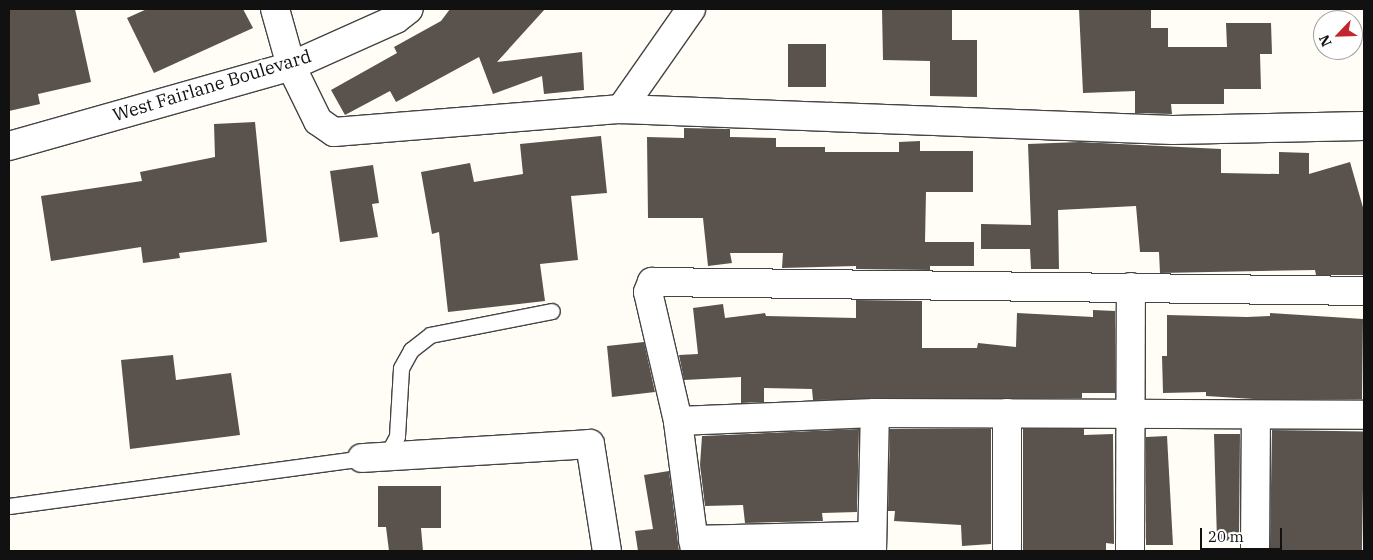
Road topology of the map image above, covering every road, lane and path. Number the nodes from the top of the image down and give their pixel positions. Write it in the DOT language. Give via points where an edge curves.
graph roads {
  1 [pos="275,9"];
  2 [pos="409,9"];
  3 [pos="691,9"];
  4 [pos="291,66"];
  5 [pos="621,109"];
  6 [pos="1364,126"];
  7 [pos="9,146"];
  8 [pos="1131,287"];
  9 [pos="1364,291"];
  10 [pos="552,311"];
  11 [pos="1130,412"];
  12 [pos="875,413"];
  13 [pos="1007,413"];
  14 [pos="1256,415"];
  15 [pos="1364,415"];
  16 [pos="678,421"];
  17 [pos="362,458"];
  18 [pos="9,506"];
  19 [pos="872,544"];
  20 [pos="694,546"];
  21 [pos="607,551"];
  22 [pos="1007,551"];
  23 [pos="1130,551"];
  24 [pos="1255,551"];
  1 -- 4 [label="street"];
  2 -- 4 [label="street, West Fairlane Boulevard"];
  3 -- 5 [label="street"];
  4 -- 5 [label="street" via="318,121 334,132"];
  4 -- 7 [label="street, West Fairlane Boulevard"];
  5 -- 6 [label="street" via="1173,130"];
  8 -- 9 [label="street"];
  8 -- 11 [label="street"];
  8 -- 16 [label="street" via="652,282 648,292"];
  10 -- 17 [label="lane" via="430,335 423,340 411,350 401,368 394,446 386,455"];
  11 -- 13 [label="street"];
  11 -- 14 [label="street"];
  11 -- 23 [label="street"];
  12 -- 13 [label="street"];
  12 -- 16 [label="street"];
  12 -- 19 [label="street"];
  13 -- 22 [label="street"];
  14 -- 15 [label="street"];
  14 -- 24 [label="street"];
  16 -- 20 [label="street"];
  17 -- 18 [label="lane"];
  17 -- 21 [label="street" via="590,444"];
  19 -- 20 [label="street"];
}
